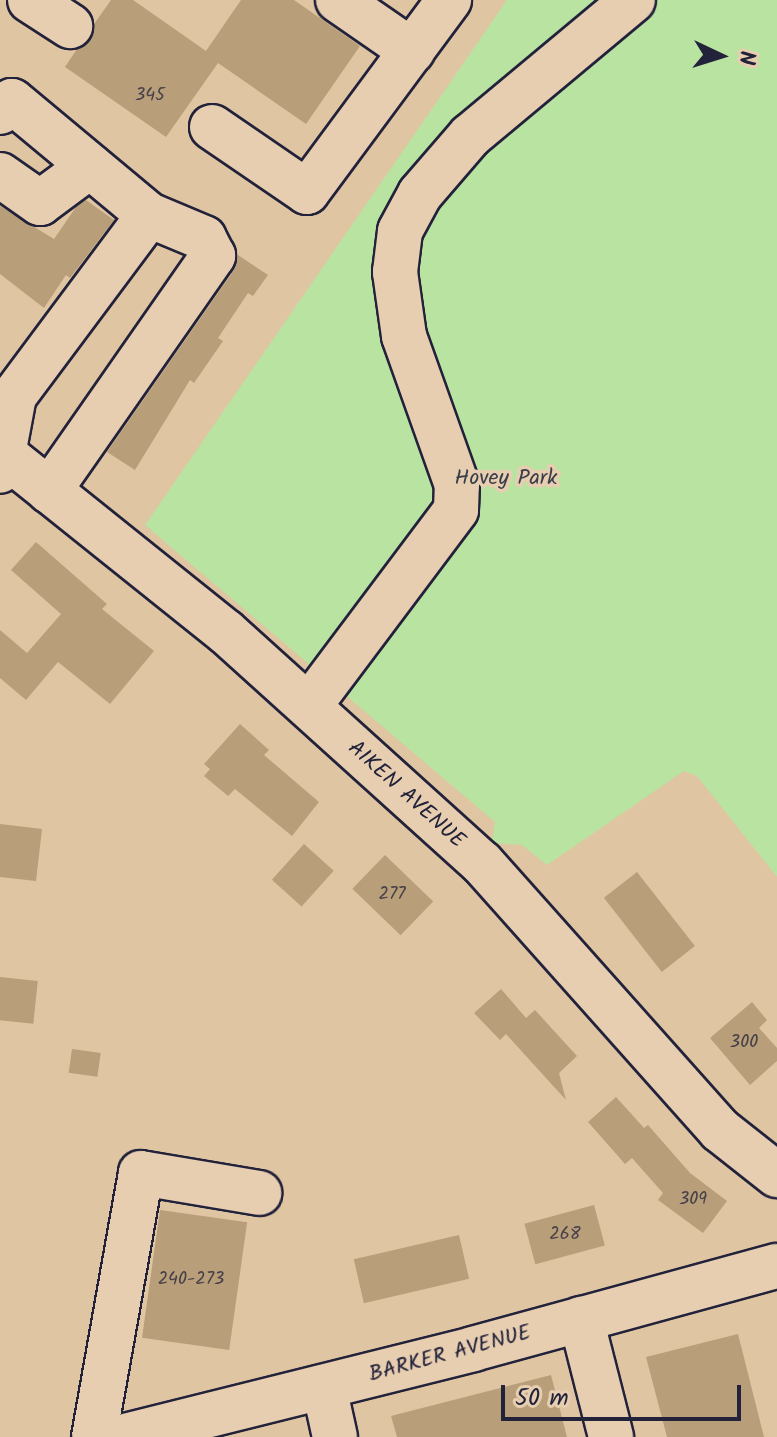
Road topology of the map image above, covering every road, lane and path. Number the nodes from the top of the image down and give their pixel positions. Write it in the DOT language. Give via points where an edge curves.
graph roads {
  1 [pos="30,0"];
  2 [pos="338,0"];
  3 [pos="449,0"];
  4 [pos="633,0"];
  5 [pos="70,26"];
  6 [pos="412,51"];
  7 [pos="0,112"];
  8 [pos="212,127"];
  9 [pos="90,166"];
  10 [pos="0,175"];
  11 [pos="149,215"];
  12 [pos="1,459"];
  13 [pos="49,491"];
  14 [pos="309,706"];
  15 [pos="777,1175"];
  16 [pos="259,1193"];
  17 [pos="777,1266"];
  18 [pos="581,1319"];
  19 [pos="324,1387"];
  20 [pos="94,1437"];
  21 [pos="121,1437"];
  22 [pos="335,1437"];
  23 [pos="611,1437"];
  1 -- 5 [label="street"];
  2 -- 6 [label="street"];
  3 -- 6 [label="street"];
  4 -- 14 [label="street" via="470,136 420,194 400,231 395,272 404,336 457,485 456,510"];
  6 -- 8 [label="street" via="307,192"];
  7 -- 9 [label="street" via="12,101"];
  9 -- 10 [label="street" via="40,203"];
  9 -- 11 [label="street"];
  11 -- 12 [label="street" via="14,396"];
  11 -- 13 [label="street" via="204,238 213,256"];
  12 -- 13 [label="street, AIKEN AVENUE"];
  13 -- 14 [label="street, AIKEN AVENUE" via="226,632"];
  14 -- 15 [label="street, AIKEN AVENUE" via="482,863 720,1130"];
  16 -- 20 [label="street" via="141,1173"];
  17 -- 18 [label="street, BARKER AVENUE"];
  18 -- 19 [label="street, BARKER AVENUE"];
  18 -- 23 [label="street"];
  19 -- 21 [label="street, BARKER AVENUE"];
  19 -- 22 [label="street"];
}
